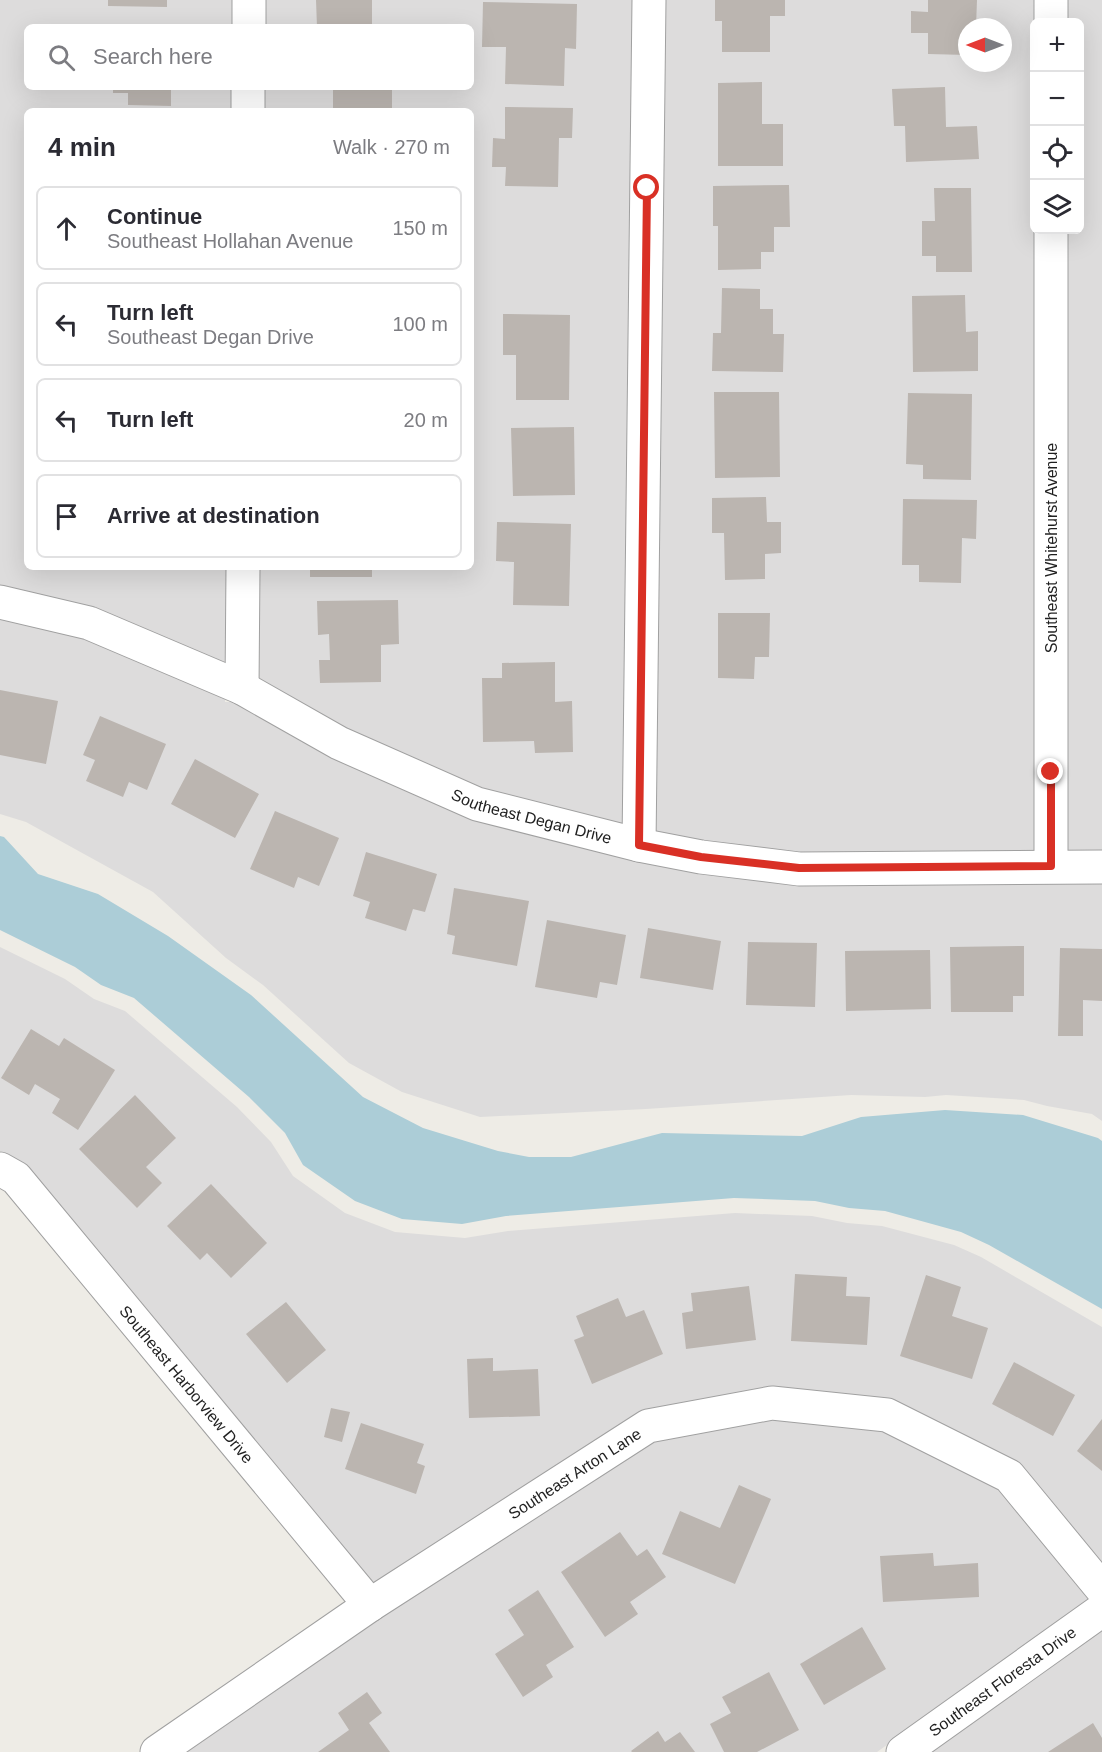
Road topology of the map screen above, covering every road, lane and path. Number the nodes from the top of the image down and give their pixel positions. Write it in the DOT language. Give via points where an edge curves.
graph roads {
  1 [pos="249,0"];
  2 [pos="649,0"];
  3 [pos="1051,0"];
  4 [pos="1051,18"];
  5 [pos="249,24"];
  6 [pos="248,90"];
  7 [pos="248,108"];
  8 [pos="1051,234"];
  9 [pos="243,570"];
  10 [pos="0,602"];
  11 [pos="242,688"];
  12 [pos="639,845"];
  13 [pos="1051,866"];
  14 [pos="1102,867"];
  15 [pos="0,1169"];
  16 [pos="1102,1589"];
  17 [pos="370,1605"];
  18 [pos="1102,1610"];
  19 [pos="157,1752"];
  20 [pos="903,1752"];
  1 -- 5 [label="street"];
  2 -- 12 [label="street"];
  3 -- 4 [label="street"];
  6 -- 7 [label="street"];
  8 -- 13 [label="street, Southeast Whitehurst Avenue"];
  9 -- 11 [label="street"];
  10 -- 11 [label="street, Southeast Degan Drive" via="89,623"];
  11 -- 12 [label="street, Southeast Degan Drive" via="339,743 477,804"];
  12 -- 13 [label="street, Southeast Degan Drive" via="701,857 799,868"];
  13 -- 14 [label="street, Southeast Degan Drive"];
  15 -- 17 [label="street, Southeast Harborview Drive" via="16,1178"];
  16 -- 17 [label="street, Southeast Arton Lane" via="1009,1476 886,1414 772,1403 648,1426"];
  17 -- 19 [label="street, Southeast Arton Lane"];
  18 -- 20 [label="street, Southeast Floresta Drive"];
}
